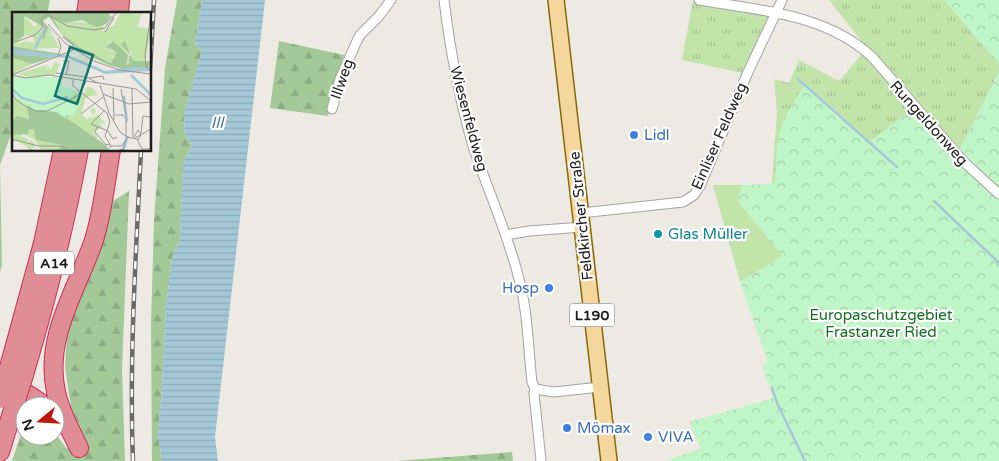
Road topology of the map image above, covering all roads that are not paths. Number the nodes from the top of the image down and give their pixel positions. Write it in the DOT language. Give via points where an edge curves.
graph roads {
  1 [pos="390,0"];
  2 [pos="444,0"];
  3 [pos="556,0"];
  4 [pos="699,0"];
  5 [pos="782,0"];
  6 [pos="775,13"];
  7 [pos="332,109"];
  8 [pos="63,151"];
  9 [pos="79,151"];
  10 [pos="111,151"];
  11 [pos="999,194"];
  12 [pos="582,220"];
  13 [pos="506,235"];
  14 [pos="11,372"];
  15 [pos="600,387"];
  16 [pos="0,388"];
  17 [pos="535,390"];
  18 [pos="32,396"];
  19 [pos="0,399"];
  20 [pos="65,431"];
  21 [pos="0,452"];
  22 [pos="84,455"];
  23 [pos="541,461"];
  24 [pos="609,461"];
  1 -- 7 [label="street, Illweg" via="353,48"];
  2 -- 13 [label="street, Wiesenfeldweg" via="460,95 473,145"];
  3 -- 12 [label="main road, Feldkircher Straße / L190"];
  4 -- 6 [label="street, Rungeldonweg"];
  5 -- 6 [label="street, Einliser Feldweg"];
  6 -- 11 [label="street, Rungeldonweg" via="827,28 863,48 964,162"];
  6 -- 12 [label="street, Einliser Feldweg" via="694,195 683,202"];
  8 -- 14 [label="highway, A14"];
  9 -- 14 [label="highway, A14" via="44,305"];
  10 -- 22 [label="highway" via="94,238 65,309 56,342 53,371 65,419"];
  12 -- 13 [label="street"];
  12 -- 15 [label="main road, Feldkircher Straße / L190"];
  13 -- 17 [label="street, Wiesenfeldweg" via="522,294"];
  14 -- 19 [label="highway, A14, bridge"];
  14 -- 21 [label="highway, A14, bridge" via="11,416"];
  15 -- 17 [label="street" via="554,392"];
  15 -- 24 [label="main road, Feldkircher Straße / L190"];
  16 -- 18 [label="highway" via="12,388"];
  17 -- 23 [label="street, Wiesenfeldweg"];
  20 -- 22 [label="highway"];
}
